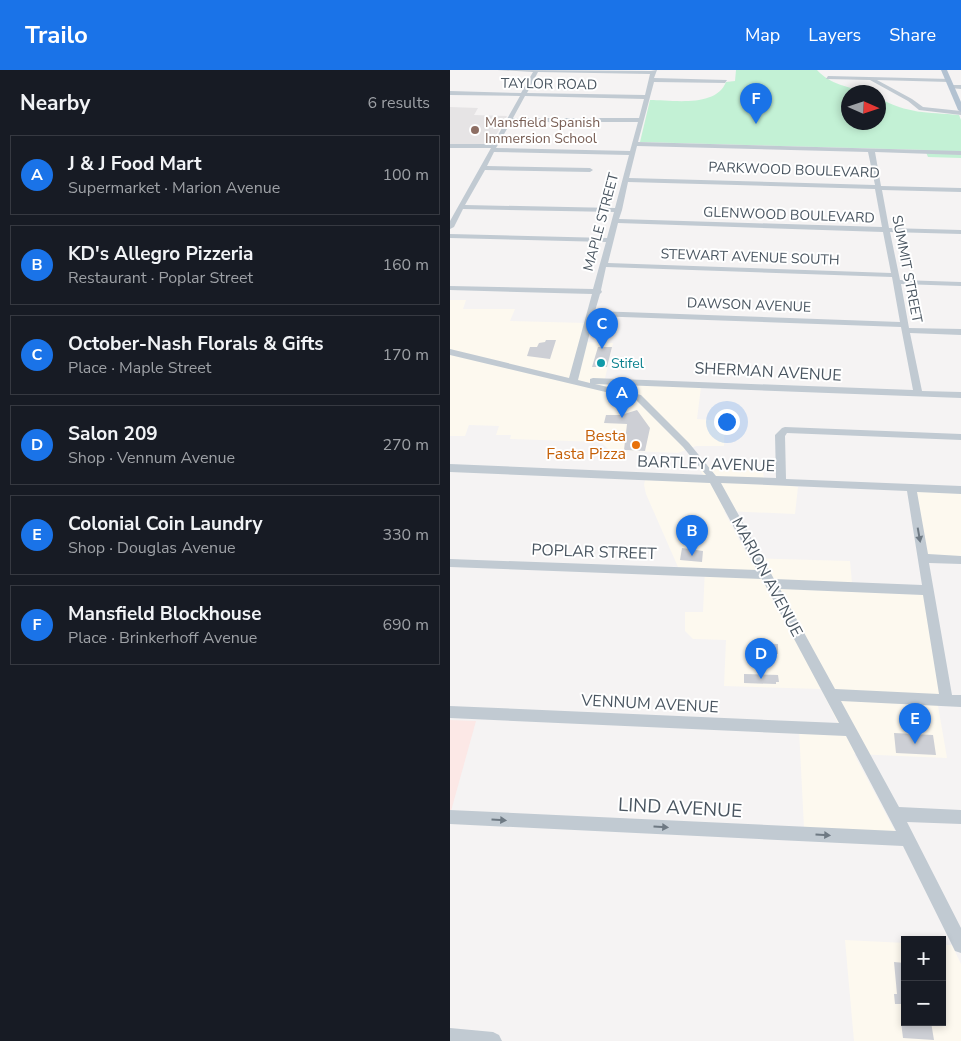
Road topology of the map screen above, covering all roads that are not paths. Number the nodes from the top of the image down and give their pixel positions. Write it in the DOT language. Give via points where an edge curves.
graph roads {
  1 [pos="500,70"];
  2 [pos="944,70"];
  3 [pos="536,71"];
  4 [pos="653,74"];
  5 [pos="828,78"];
  6 [pos="872,79"];
  7 [pos="725,81"];
  8 [pos="950,84"];
  9 [pos="961,87"];
  10 [pos="450,93"];
  11 [pos="524,95"];
  12 [pos="648,97"];
  13 [pos="961,111"];
  14 [pos="510,120"];
  15 [pos="642,120"];
  16 [pos="636,144"];
  17 [pos="450,146"];
  18 [pos="494,148"];
  19 [pos="871,150"];
  20 [pos="961,152"];
  21 [pos="634,153"];
  22 [pos="483,168"];
  23 [pos="590,170"];
  24 [pos="627,179"];
  25 [pos="878,186"];
  26 [pos="961,189"];
  27 [pos="461,207"];
  28 [pos="619,210"];
  29 [pos="617,220"];
  30 [pos="450,227"];
  31 [pos="886,228"];
  32 [pos="961,231"];
  33 [pos="450,236"];
  34 [pos="611,240"];
  35 [pos="605,264"];
  36 [pos="896,278"];
  37 [pos="961,284"];
  38 [pos="450,288"];
  39 [pos="598,292"];
  40 [pos="592,313"];
  41 [pos="906,327"];
  42 [pos="961,332"];
  43 [pos="450,352"];
  44 [pos="573,381"];
  45 [pos="637,382"];
  46 [pos="628,394"];
  47 [pos="918,394"];
  48 [pos="961,395"];
  49 [pos="961,437"];
  50 [pos="450,468"];
  51 [pos="714,479"];
  52 [pos="781,481"];
  53 [pos="911,487"];
  54 [pos="961,490"];
  55 [pos="923,558"];
  56 [pos="961,560"];
  57 [pos="450,563"];
  58 [pos="769,580"];
  59 [pos="928,590"];
  60 [pos="830,696"];
  61 [pos="954,701"];
  62 [pos="450,712"];
  63 [pos="849,730"];
  64 [pos="895,814"];
  65 [pos="450,817"];
  66 [pos="961,817"];
  67 [pos="908,839"];
  68 [pos="961,945"];
  69 [pos="450,1037"];
  70 [pos="493,1041"];
  1 -- 3 [label="street"];
  2 -- 8 [label="main road"];
  3 -- 4 [label="street"];
  3 -- 11 [label="street"];
  4 -- 7 [label="street"];
  4 -- 12 [label="street, MAPLE STREET"];
  5 -- 6 [label="street"];
  6 -- 8 [label="street"];
  6 -- 13 [label="street" via="921,109"];
  8 -- 9 [label="street"];
  8 -- 13 [label="main road"];
  10 -- 11 [label="street, TAYLOR ROAD"];
  11 -- 12 [label="street, TAYLOR ROAD"];
  11 -- 14 [label="street"];
  12 -- 15 [label="street, MAPLE STREET"];
  14 -- 15 [label="street"];
  14 -- 18 [label="street"];
  15 -- 16 [label="street, MAPLE STREET"];
  16 -- 19 [label="street"];
  16 -- 21 [label="street, MAPLE STREET"];
  17 -- 18 [label="street"];
  18 -- 21 [label="street"];
  18 -- 22 [label="street"];
  19 -- 20 [label="street"];
  19 -- 25 [label="street, SUMMIT STREET"];
  21 -- 24 [label="street, MAPLE STREET"];
  22 -- 23 [label="street"];
  22 -- 27 [label="street"];
  24 -- 25 [label="street"];
  24 -- 28 [label="street, MAPLE STREET"];
  25 -- 26 [label="street"];
  25 -- 31 [label="street, SUMMIT STREET"];
  27 -- 28 [label="street"];
  27 -- 30 [label="street"];
  28 -- 29 [label="street, MAPLE STREET"];
  29 -- 31 [label="street, GLENWOOD BOULEVARD"];
  29 -- 34 [label="street, MAPLE STREET"];
  31 -- 32 [label="street, GLENWOOD BOULEVARD"];
  31 -- 36 [label="street, SUMMIT STREET"];
  33 -- 34 [label="street"];
  34 -- 35 [label="street, MAPLE STREET"];
  35 -- 36 [label="street, STEWART AVENUE SOUTH"];
  35 -- 39 [label="street, MAPLE STREET"];
  36 -- 37 [label="street, STEWART AVENUE SOUTH"];
  36 -- 41 [label="street, SUMMIT STREET"];
  38 -- 39 [label="street"];
  39 -- 40 [label="street, MAPLE STREET"];
  40 -- 41 [label="street, DAWSON AVENUE"];
  40 -- 44 [label="street, MAPLE STREET"];
  41 -- 42 [label="street, DAWSON AVENUE"];
  41 -- 47 [label="street, SUMMIT STREET"];
  43 -- 44 [label="street, MARION AVENUE"];
  44 -- 45 [label="street, SHERMAN AVENUE"];
  44 -- 46 [label="street, MARION AVENUE"];
  45 -- 46 [label="street"];
  45 -- 47 [label="street, SHERMAN AVENUE"];
  46 -- 51 [label="street, MARION AVENUE" via="642,399"];
  47 -- 48 [label="street, SHERMAN AVENUE"];
  49 -- 52 [label="street" via="785,430 780,435"];
  50 -- 51 [label="street, BARTLEY AVENUE"];
  51 -- 52 [label="street, BARTLEY AVENUE"];
  51 -- 58 [label="street, MARION AVENUE"];
  52 -- 53 [label="street, BARTLEY AVENUE"];
  53 -- 54 [label="street, BARTLEY AVENUE"];
  53 -- 55 [label="street, one-way"];
  55 -- 56 [label="street"];
  55 -- 59 [label="street"];
  57 -- 58 [label="street, POPLAR STREET"];
  58 -- 59 [label="street, POPLAR STREET"];
  58 -- 60 [label="street, MARION AVENUE"];
  59 -- 61 [label="street"];
  60 -- 61 [label="street"];
  60 -- 63 [label="street, MARION AVENUE"];
  62 -- 63 [label="street, VENNUM AVENUE"];
  63 -- 64 [label="street, MARION AVENUE"];
  64 -- 66 [label="street"];
  64 -- 67 [label="street, MARION AVENUE"];
  65 -- 67 [label="street, LIND AVENUE, one-way"];
  67 -- 68 [label="street, MARION AVENUE"];
  69 -- 70 [label="street"];
}
